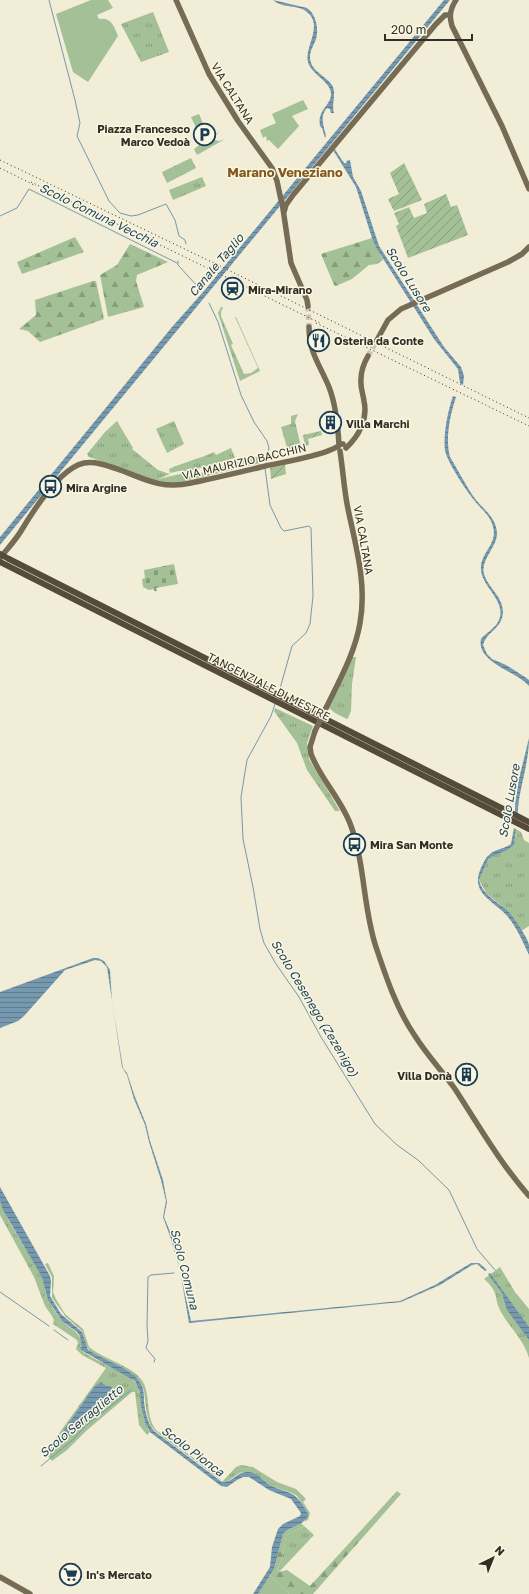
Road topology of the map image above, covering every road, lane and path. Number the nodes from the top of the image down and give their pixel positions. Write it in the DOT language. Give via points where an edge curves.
graph roads {
  1 [pos="176,0"];
  2 [pos="456,0"];
  3 [pos="450,15"];
  4 [pos="529,190"];
  5 [pos="285,200"];
  6 [pos="529,247"];
  7 [pos="308,306"];
  8 [pos="309,327"];
  9 [pos="376,340"];
  10 [pos="368,356"];
  11 [pos="342,448"];
  12 [pos="0,554"];
  13 [pos="0,558"];
  14 [pos="5,562"];
  15 [pos="272,695"];
  16 [pos="527,820"];
  17 [pos="528,829"];
  18 [pos="529,1196"];
  19 [pos="0,1578"];
  20 [pos="30,1594"];
  1 -- 5 [label="main road, VIA CALTANA" via="209,74 238,121 270,164"];
  2 -- 3 [label="main road"];
  3 -- 4 [label="main road" via="455,33 502,126"];
  3 -- 5 [label="main road" via="445,15 436,24"];
  5 -- 7 [label="main road" via="284,212 291,263"];
  6 -- 9 [label="main road" via="508,262 401,309 388,320"];
  8 -- 11 [label="main road, VIA CALTANA" via="310,344 330,391"];
  10 -- 11 [label="main road, VIA MAURIZIO BACCHIN" via="361,378 365,405 364,420 354,438"];
  11 -- 13 [label="main road, VIA MAURIZIO BACCHIN" via="174,486 149,481 99,463 84,463 62,476 32,512"];
  11 -- 18 [label="main road, VIA CALTANA, bridge" via="347,504 358,552 362,601 360,623 345,668 314,731 311,754 351,824 375,942 401,1012 498,1158"];
  12 -- 14 [label="highway, TANGENZIALE DI MESTRE, bridge"];
  14 -- 15 [label="highway, TANGENZIALE DI MESTRE"];
  15 -- 16 [label="highway, TANGENZIALE DI MESTRE" via="284,698"];
  15 -- 17 [label="highway, TANGENZIALE DI MESTRE" via="282,704"];
  19 -- 20 [label="main road"];
}
